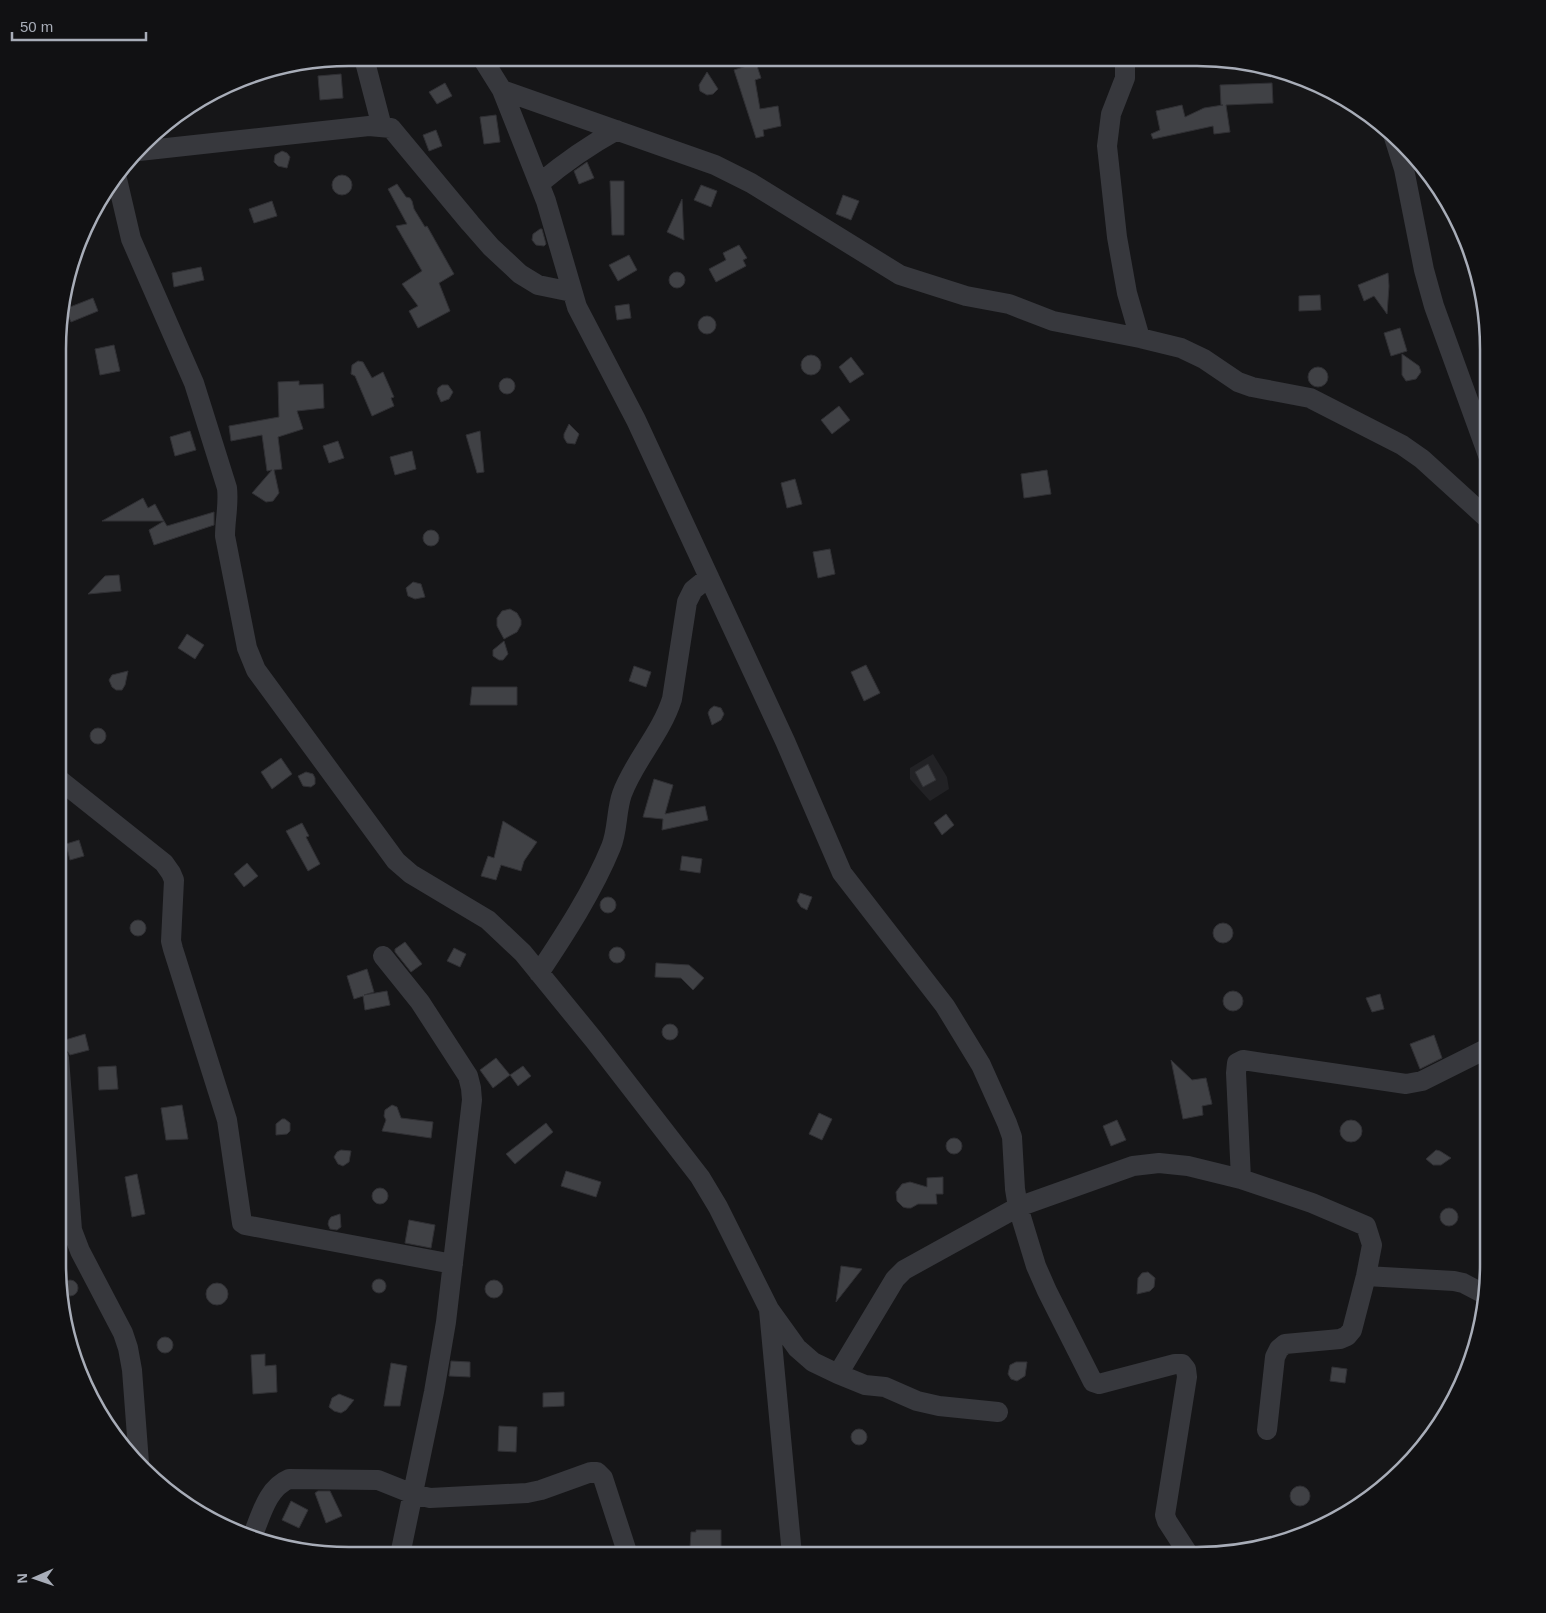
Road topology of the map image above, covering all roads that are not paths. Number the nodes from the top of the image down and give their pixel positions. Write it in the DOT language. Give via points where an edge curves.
graph roads {
  1 [pos="366,66"];
  2 [pos="487,66"];
  3 [pos="1125,66"];
  4 [pos="502,90"];
  5 [pos="382,126"];
  6 [pos="617,130"];
  7 [pos="148,150"];
  8 [pos="1398,150"];
  9 [pos="540,183"];
  10 [pos="119,186"];
  11 [pos="572,292"];
  12 [pos="1140,338"];
  13 [pos="1480,433"];
  14 [pos="1480,512"];
  15 [pos="709,577"];
  16 [pos="66,785"];
  17 [pos="383,956"];
  18 [pos="539,973"];
  19 [pos="1480,1052"];
  20 [pos="66,1151"];
  21 [pos="1241,1179"];
  22 [pos="1018,1207"];
  23 [pos="453,1264"];
  24 [pos="1366,1276"];
  25 [pos="1478,1291"];
  26 [pos="769,1310"];
  27 [pos="838,1374"];
  28 [pos="998,1412"];
  29 [pos="1267,1430"];
  30 [pos="138,1452"];
  31 [pos="413,1494"];
  32 [pos="255,1531"];
  33 [pos="402,1547"];
  34 [pos="625,1547"];
  35 [pos="791,1547"];
  36 [pos="1184,1547"];
  1 -- 5 [label="street"];
  2 -- 4 [label="street"];
  3 -- 12 [label="street" via="1125,78 1111,114 1107,146 1117,237"];
  4 -- 6 [label="street"];
  4 -- 9 [label="street"];
  5 -- 7 [label="street"];
  5 -- 11 [label="street" via="391,128 491,247 520,274 538,285"];
  6 -- 9 [label="street" via="567,160"];
  6 -- 12 [label="street" via="715,165 900,275 966,296 1009,304 1053,321"];
  8 -- 13 [label="street" via="1434,306"];
  9 -- 11 [label="street"];
  10 -- 18 [label="street" via="131,239 194,383 227,488 225,536 247,648 256,670 396,861 411,874 488,920"];
  11 -- 15 [label="street"];
  12 -- 14 [label="street" via="1181,348 1252,387 1310,398 1402,445"];
  15 -- 18 [label="street" via="693,590 687,602 672,700 622,795 612,846 564,936"];
  15 -- 22 [label="street" via="842,873 945,1006 981,1065 1012,1137"];
  16 -- 23 [label="street" via="164,863 174,880 171,941 227,1120 242,1223"];
  17 -- 23 [label="street" via="420,1002 468,1076 471,1088"];
  18 -- 26 [label="street" via="700,1177"];
  19 -- 21 [label="street" via="1422,1081 1406,1084 1243,1060 1237,1063"];
  20 -- 30 [label="street" via="72,1230 128,1348"];
  21 -- 22 [label="street" via="1188,1166 1159,1163 1133,1166"];
  21 -- 24 [label="street" via="1312,1203 1366,1226 1372,1245"];
  22 -- 27 [label="street" via="904,1270 895,1279"];
  22 -- 36 [label="street" via="1036,1266 1093,1382 1099,1384 1175,1364 1182,1364 1186,1369 1165,1515"];
  23 -- 31 [label="street" via="434,1392"];
  24 -- 25 [label="street" via="1454,1281"];
  24 -- 29 [label="street" via="1352,1330 1347,1336 1285,1344 1279,1349 1275,1357"];
  26 -- 27 [label="street" via="813,1362"];
  26 -- 35 [label="street"];
  27 -- 28 [label="street" via="939,1406"];
  31 -- 32 [label="street" via="378,1480 289,1479 272,1490"];
  31 -- 33 [label="street"];
  31 -- 34 [label="street" via="430,1498 527,1493 597,1472 603,1478"];
}
